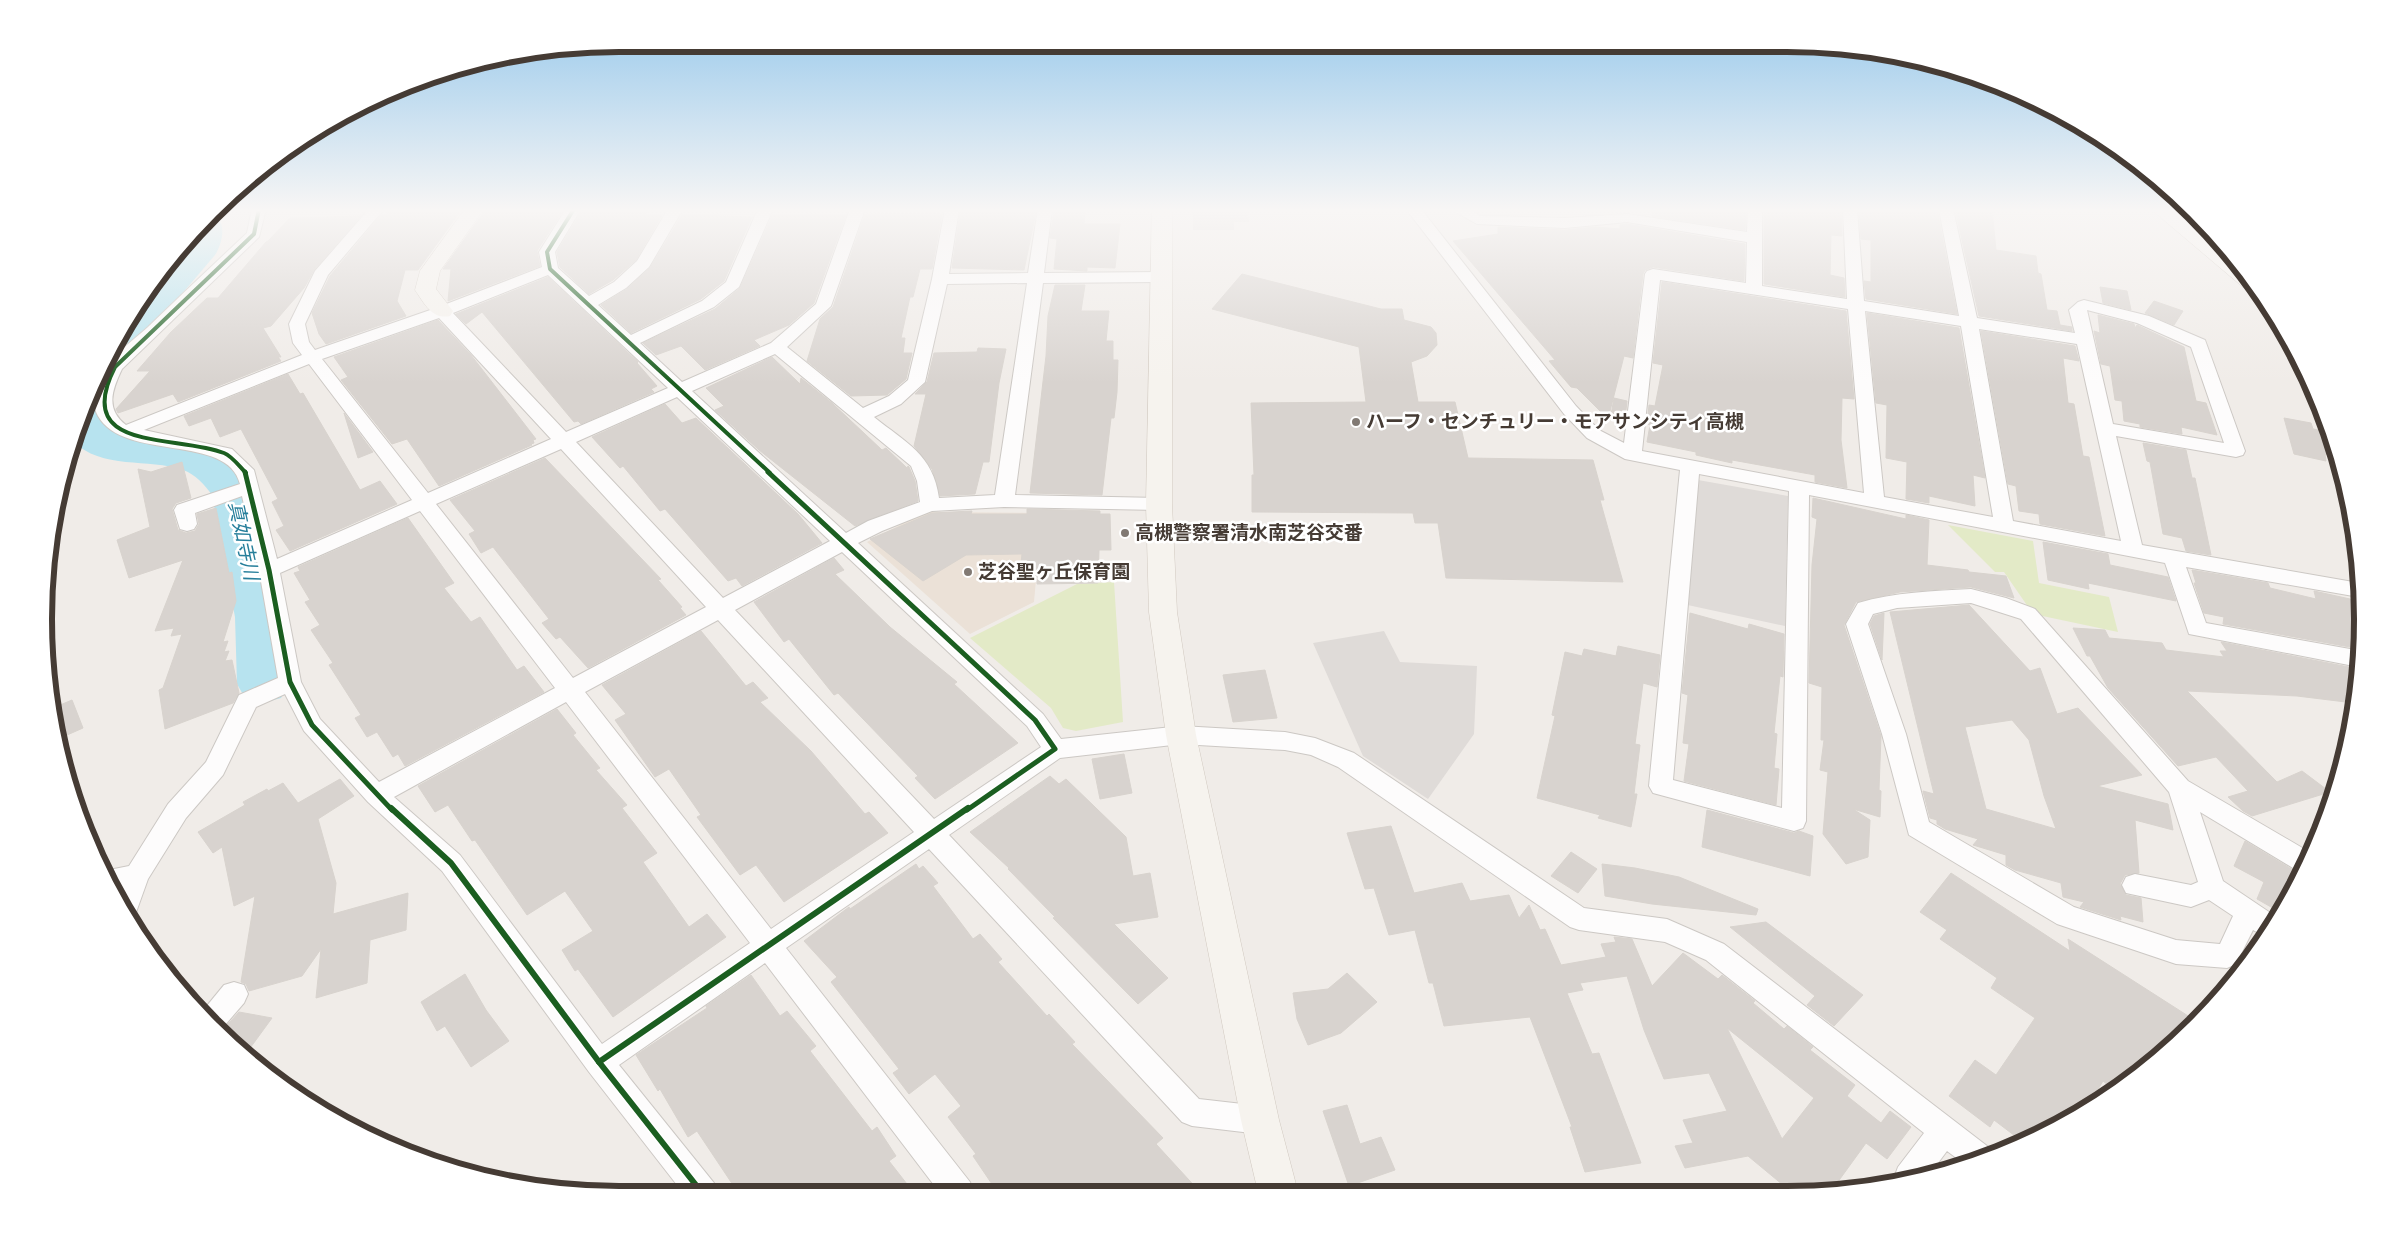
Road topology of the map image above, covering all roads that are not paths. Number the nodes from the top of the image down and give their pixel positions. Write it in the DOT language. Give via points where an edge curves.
graph roads {
  1 [pos="220,267"];
  2 [pos="328,267"];
  3 [pos="433,267"];
  4 [pos="639,267"];
  5 [pos="741,267"];
  6 [pos="837,267"];
  7 [pos="942,267"];
  8 [pos="1038,267"];
  9 [pos="1161,267"];
  10 [pos="1458,267"];
  11 [pos="1754,267"];
  12 [pos="1854,267"];
  13 [pos="1958,267"];
  14 [pos="550,269"];
  15 [pos="1161,277"];
  16 [pos="940,279"];
  17 [pos="1036,279"];
  18 [pos="1754,289"];
  19 [pos="587,304"];
  20 [pos="1856,306"];
  21 [pos="442,311"];
  22 [pos="1969,322"];
  23 [pos="2085,340"];
  24 [pos="629,342"];
  25 [pos="778,347"];
  26 [pos="312,358"];
  27 [pos="680,390"];
  28 [pos="861,416"];
  29 [pos="2105,428"];
  30 [pos="124,432"];
  31 [pos="563,441"];
  32 [pos="1632,455"];
  33 [pos="1690,466"];
  34 [pos="250,486"];
  35 [pos="1799,487"];
  36 [pos="1004,501"];
  37 [pos="424,502"];
  38 [pos="1875,502"];
  39 [pos="1159,504"];
  40 [pos="930,505"];
  41 [pos="187,524"];
  42 [pos="2004,526"];
  43 [pos="844,542"];
  44 [pos="2133,551"];
  45 [pos="2172,558"];
  46 [pos="269,570"];
  47 [pos="2352,589"];
  48 [pos="720,608"];
  49 [pos="2352,657"];
  50 [pos="290,682"];
  51 [pos="569,689"];
  52 [pos="1181,735"];
  53 [pos="1055,749"];
  54 [pos="2180,788"];
  55 [pos="376,795"];
  56 [pos="931,834"];
  57 [pos="2300,859"];
  58 [pos="137,875"];
  59 [pos="116,879"];
  60 [pos="2135,885"];
  61 [pos="2212,888"];
  62 [pos="128,902"];
  63 [pos="2258,919"];
  64 [pos="768,946"];
  65 [pos="234,994"];
  66 [pos="215,1016"];
  67 [pos="599,1062"];
  68 [pos="1260,1120"];
  69 [pos="1944,1131"];
  70 [pos="1975,1154"];
  71 [pos="1914,1172"];
  72 [pos="697,1186"];
  73 [pos="953,1186"];
  74 [pos="1276,1186"];
  1 -- 30 [label="street" via="115,367 102,391 103,411 112,424"];
  2 -- 26 [label="street" via="297,324 301,343"];
  3 -- 21 [label="street" via="425,290"];
  4 -- 19 [label="street" via="620,285"];
  5 -- 24 [label="street" via="733,284 708,304"];
  6 -- 25 [label="street" via="823,306"];
  7 -- 16 [label="street"];
  8 -- 17 [label="street"];
  9 -- 15 [label="street"];
  10 -- 32 [label="street" via="1570,410 1593,434"];
  11 -- 18 [label="street"];
  12 -- 20 [label="street"];
  13 -- 22 [label="street"];
  14 -- 19 [label="street"];
  14 -- 21 [label="street"];
  15 -- 17 [label="street"];
  15 -- 39 [label="street"];
  16 -- 17 [label="street"];
  16 -- 28 [label="street" via="916,382 895,400"];
  17 -- 36 [label="street"];
  18 -- 20 [label="street"];
  18 -- 32 [label="street" via="1653,274"];
  19 -- 24 [label="street"];
  20 -- 22 [label="street"];
  20 -- 38 [label="street"];
  21 -- 26 [label="street"];
  21 -- 31 [label="street"];
  22 -- 23 [label="street"];
  22 -- 42 [label="street"];
  23 -- 29 [label="street"];
  23 -- 29 [label="street" via="2077,310 2084,306 2121,311 2172,328 2199,344 2236,450"];
  24 -- 27 [label="street"];
  25 -- 27 [label="street"];
  25 -- 28 [label="street"];
  26 -- 30 [label="street"];
  26 -- 37 [label="street"];
  27 -- 31 [label="street"];
  27 -- 43 [label="street"];
  28 -- 40 [label="street" via="919,463 927,481"];
  29 -- 44 [label="street"];
  30 -- 34 [label="street" via="225,453 247,474"];
  31 -- 37 [label="street"];
  31 -- 48 [label="street"];
  32 -- 33 [label="street"];
  33 -- 35 [label="street"];
  33 -- 35 [label="street" via="1660,786 1794,822"];
  34 -- 41 [label="street" via="184,510"];
  34 -- 46 [label="street"];
  35 -- 38 [label="street"];
  36 -- 39 [label="street"];
  36 -- 40 [label="street"];
  37 -- 46 [label="street"];
  37 -- 51 [label="street"];
  38 -- 42 [label="street"];
  39 -- 52 [label="street" via="1163,612"];
  40 -- 43 [label="street"];
  42 -- 44 [label="street"];
  43 -- 48 [label="street"];
  43 -- 53 [label="street" via="1035,720"];
  44 -- 45 [label="street"];
  45 -- 47 [label="street"];
  45 -- 49 [label="street" via="2197,629"];
  46 -- 50 [label="street"];
  48 -- 51 [label="street"];
  48 -- 56 [label="street"];
  50 -- 55 [label="street" via="312,725"];
  50 -- 58 [label="street" via="247,701 215,768 177,811"];
  51 -- 55 [label="street"];
  51 -- 64 [label="street"];
  52 -- 53 [label="street"];
  52 -- 68 [label="street"];
  52 -- 69 [label="street" via="1284,741 1315,747 1346,760 1578,919 1667,931 1715,952"];
  53 -- 56 [label="street"];
  54 -- 57 [label="street"];
  54 -- 61 [label="street"];
  54 -- 63 [label="street" via="2028,614 1971,596 1897,601 1865,608 1857,624 1894,734 1918,828 2066,916 2176,952 2227,956"];
  55 -- 67 [label="street" via="451,864"];
  56 -- 64 [label="street"];
  56 -- 68 [label="street" via="1192,1112"];
  58 -- 59 [label="street"];
  58 -- 62 [label="street"];
  60 -- 61 [label="street" via="2191,896"];
  61 -- 63 [label="street"];
  64 -- 67 [label="street"];
  64 -- 73 [label="street"];
  65 -- 66 [label="street"];
  67 -- 72 [label="street"];
  68 -- 74 [label="street"];
  69 -- 70 [label="street"];
  69 -- 71 [label="street"];
}
